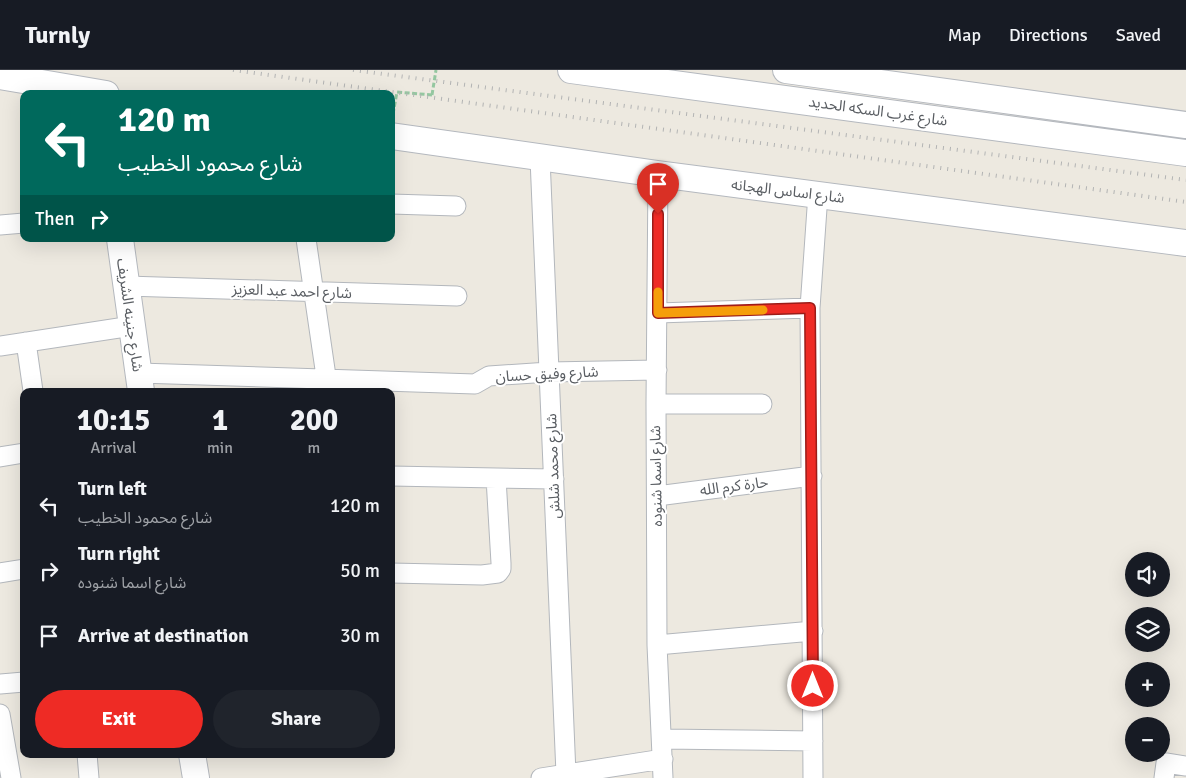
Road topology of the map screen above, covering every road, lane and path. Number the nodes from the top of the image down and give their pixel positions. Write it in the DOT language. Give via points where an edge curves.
graph roads {
  1 [pos="436,70"];
  2 [pos="570,70"];
  3 [pos="786,70"];
  4 [pos="0,76"];
  5 [pos="84,90"];
  6 [pos="395,106"];
  7 [pos="1186,125"];
  8 [pos="395,128"];
  9 [pos="1186,152"];
  10 [pos="540,158"];
  11 [pos="658,174"];
  12 [pos="818,194"];
  13 [pos="395,204"];
  14 [pos="456,206"];
  15 [pos="20,223"];
  16 [pos="0,225"];
  17 [pos="120,242"];
  18 [pos="306,242"];
  19 [pos="1186,243"];
  20 [pos="126,286"];
  21 [pos="314,291"];
  22 [pos="457,296"];
  23 [pos="810,308"];
  24 [pos="658,313"];
  25 [pos="132,326"];
  26 [pos="26,342"];
  27 [pos="0,346"];
  28 [pos="657,370"];
  29 [pos="549,372"];
  30 [pos="140,382"];
  31 [pos="327,385"];
  32 [pos="33,388"];
  33 [pos="656,404"];
  34 [pos="762,404"];
  35 [pos="20,454"];
  36 [pos="0,457"];
  37 [pos="395,476"];
  38 [pos="812,476"];
  39 [pos="496,478"];
  40 [pos="554,479"];
  41 [pos="657,496"];
  42 [pos="20,570"];
  43 [pos="395,572"];
  44 [pos="0,573"];
  45 [pos="813,631"];
  46 [pos="657,644"];
  47 [pos="20,682"];
  48 [pos="0,684"];
  49 [pos="0,714"];
  50 [pos="662,739"];
  51 [pos="813,741"];
  52 [pos="87,758"];
  53 [pos="193,758"];
  54 [pos="662,759"];
  55 [pos="1186,766"];
  56 [pos="1165,771"];
  57 [pos="566,774"];
  58 [pos="11,778"];
  59 [pos="89,778"];
  60 [pos="196,778"];
  61 [pos="541,778"];
  62 [pos="663,778"];
  63 [pos="813,778"];
  1 -- 6 [label="path, bridge" via="432,95 397,92"];
  2 -- 9 [label="street, شارع غرب السكه الحديد"];
  3 -- 7 [label="street, شارع غرب السكه الحديد"];
  4 -- 5 [label="street"];
  8 -- 10 [label="street, شارع اساس الهجانه"];
  10 -- 11 [label="street, شارع اساس الهجانه"];
  10 -- 29 [label="street, شارع محمد شلش"];
  11 -- 12 [label="street, شارع اساس الهجانه"];
  11 -- 24 [label="street, شارع اسما شنوده"];
  12 -- 19 [label="street, شارع اساس الهجانه"];
  12 -- 23 [label="street"];
  13 -- 14 [label="street"];
  15 -- 16 [label="street"];
  17 -- 20 [label="street, شارع جنينه الشريف"];
  18 -- 21 [label="street"];
  20 -- 21 [label="street, شارع احمد عبد العزيز"];
  20 -- 25 [label="street, شارع جنينه الشريف"];
  21 -- 22 [label="street, شارع احمد عبد العزيز"];
  21 -- 31 [label="street"];
  23 -- 24 [label="street"];
  23 -- 38 [label="street"];
  24 -- 28 [label="street, شارع اسما شنوده"];
  25 -- 26 [label="street"];
  25 -- 30 [label="street, شارع جنينه الشريف"];
  26 -- 27 [label="street"];
  26 -- 32 [label="street"];
  28 -- 29 [label="street, شارع وفيق حسان"];
  28 -- 33 [label="street, شارع اسما شنوده"];
  29 -- 31 [label="street, شارع وفيق حسان" via="489,376 474,384"];
  29 -- 40 [label="street, شارع محمد شلش"];
  30 -- 31 [label="street, شارع وفيق حسان"];
  33 -- 34 [label="street"];
  33 -- 41 [label="street, شارع اسما شنوده"];
  35 -- 36 [label="street"];
  37 -- 39 [label="street"];
  38 -- 41 [label="street, حارة كرم الله"];
  38 -- 45 [label="street"];
  39 -- 40 [label="street"];
  39 -- 43 [label="street" via="502,562 498,573"];
  40 -- 57 [label="street, شارع محمد شلش"];
  41 -- 46 [label="street, شارع اسما شنوده"];
  42 -- 44 [label="street"];
  45 -- 46 [label="street"];
  45 -- 51 [label="street"];
  46 -- 50 [label="street, شارع اسما شنوده"];
  47 -- 48 [label="street"];
  49 -- 58 [label="street"];
  50 -- 51 [label="street"];
  50 -- 54 [label="street, شارع اسما شنوده"];
  51 -- 63 [label="street"];
  52 -- 59 [label="street"];
  53 -- 60 [label="street"];
  54 -- 57 [label="street"];
  54 -- 62 [label="street, شارع اسما شنوده"];
  55 -- 56 [label="street"];
  57 -- 61 [label="street"];
}
